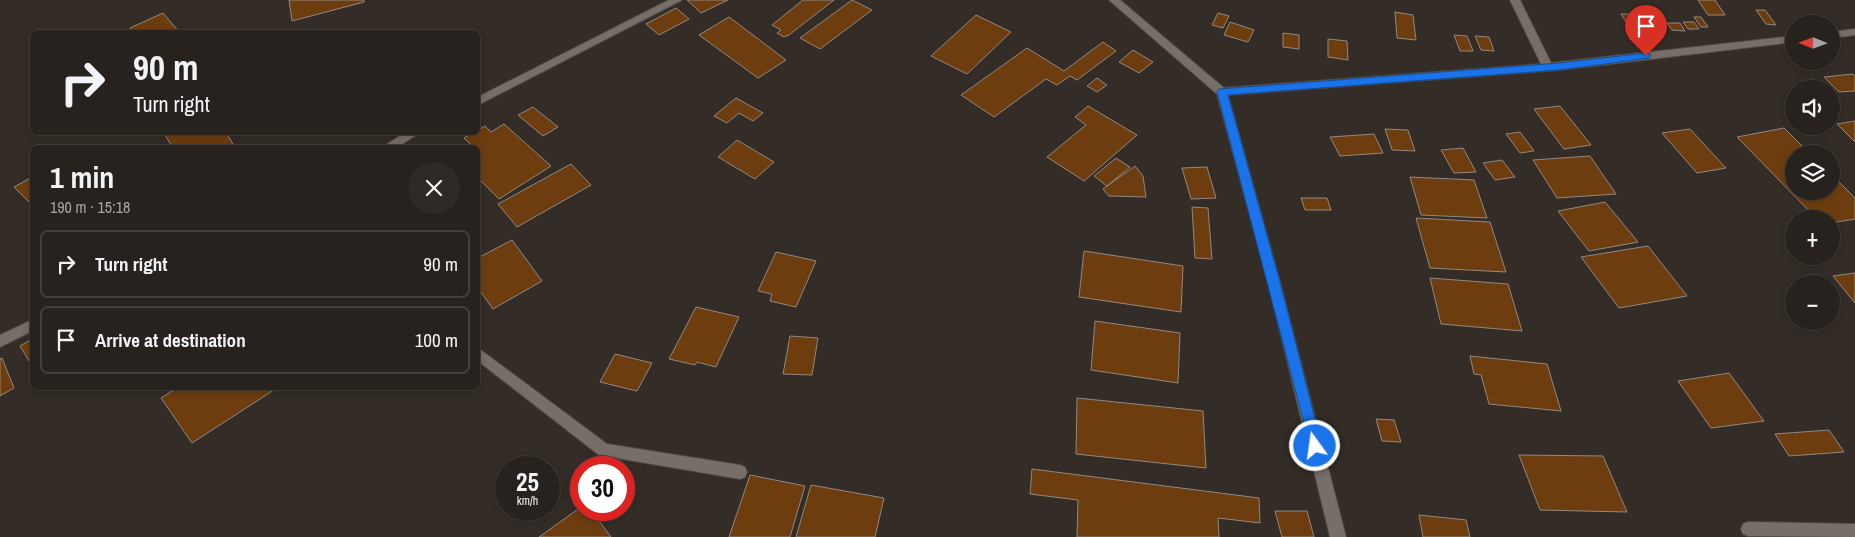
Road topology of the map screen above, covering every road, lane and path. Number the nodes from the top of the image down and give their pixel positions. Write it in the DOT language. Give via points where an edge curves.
graph roads {
  1 [pos="677,0"];
  2 [pos="1114,0"];
  3 [pos="1516,0"];
  4 [pos="1855,32"];
  5 [pos="1840,34"];
  6 [pos="1785,40"];
  7 [pos="1548,67"];
  8 [pos="1222,92"];
  9 [pos="480,101"];
  10 [pos="410,135"];
  11 [pos="392,145"];
  12 [pos="30,326"];
  13 [pos="0,341"];
  14 [pos="480,356"];
  15 [pos="740,472"];
  16 [pos="1748,529"];
  17 [pos="1855,530"];
  18 [pos="1338,537"];
  1 -- 9 [label="street"];
  2 -- 8 [label="street"];
  3 -- 7 [label="street"];
  4 -- 5 [label="street"];
  6 -- 7 [label="street"];
  7 -- 8 [label="street"];
  8 -- 18 [label="street"];
  10 -- 11 [label="street"];
  12 -- 13 [label="street"];
  14 -- 15 [label="street" via="604,450"];
  16 -- 17 [label="street"];
}
